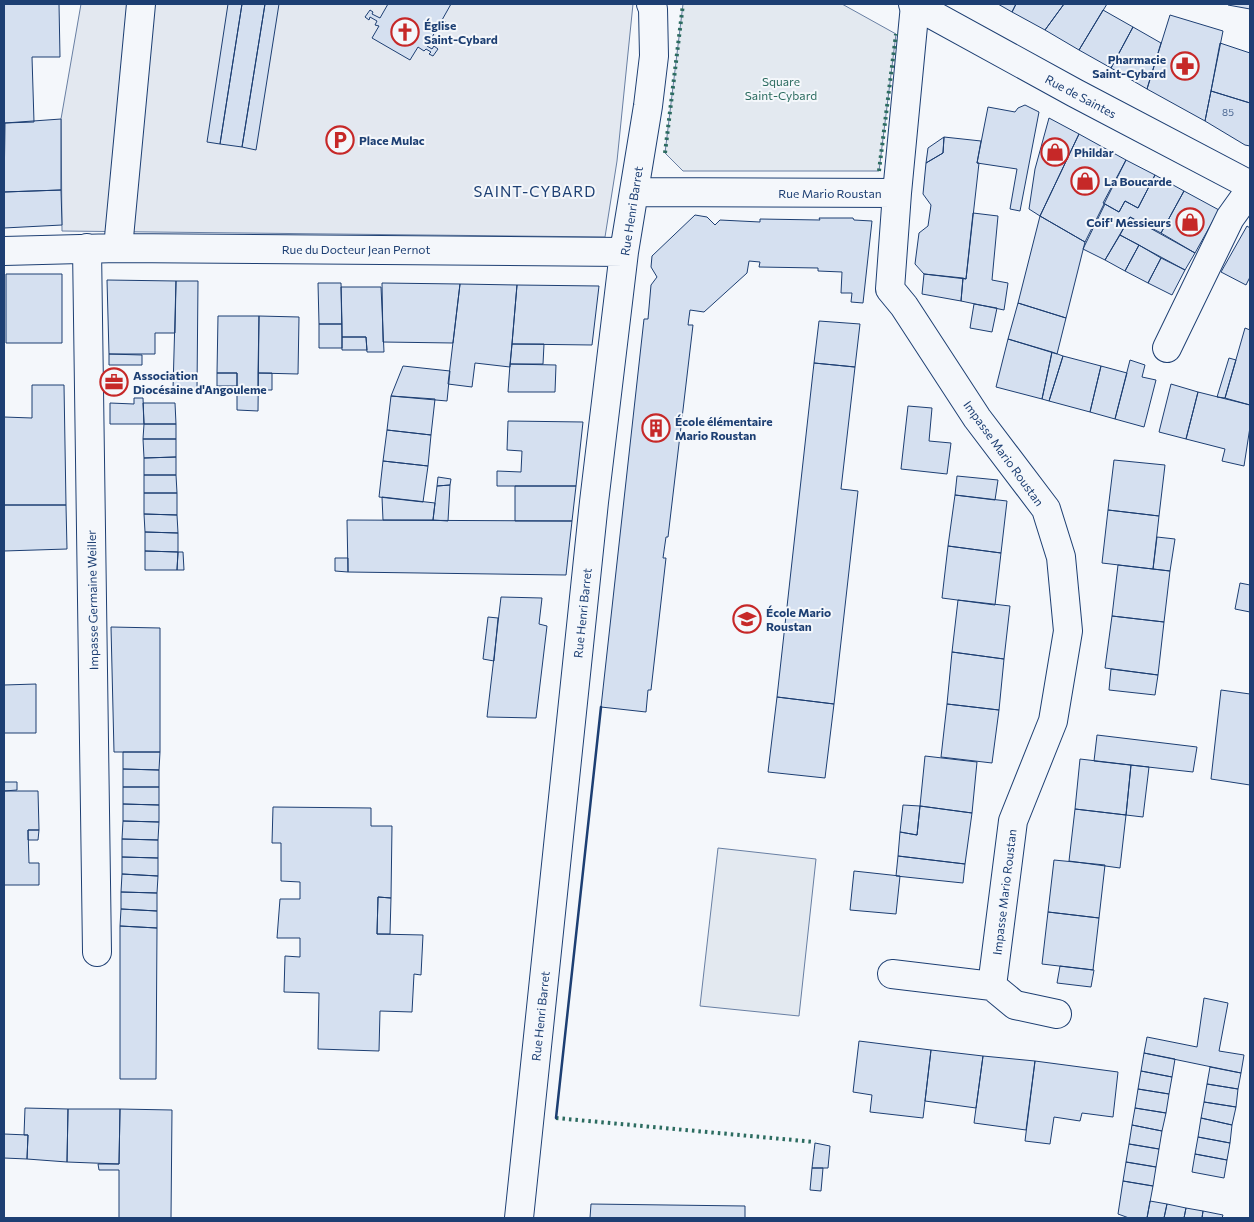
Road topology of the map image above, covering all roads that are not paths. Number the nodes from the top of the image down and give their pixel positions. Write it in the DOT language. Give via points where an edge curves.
graph roads {
  1 [pos="141,4"];
  2 [pos="914,4"];
  3 [pos="652,6"];
  4 [pos="1250,185"];
  5 [pos="1250,190"];
  6 [pos="634,192"];
  7 [pos="897,193"];
  8 [pos="87,248"];
  9 [pos="118,248"];
  10 [pos="4,251"];
  11 [pos="624,252"];
  12 [pos="1167,348"];
  13 [pos="97,952"];
  14 [pos="892,974"];
  15 [pos="992,986"];
  16 [pos="1057,1014"];
  17 [pos="519,1218"];
  1 -- 9 [label="street"];
  2 -- 4 [label="street, Rue de Saintes"];
  2 -- 7 [label="street, Rue Mario Roustan"];
  3 -- 6 [label="street, Rue Henri Barret" via="654,56"];
  5 -- 12 [label="street" via="1230,218"];
  6 -- 7 [label="street, Rue Mario Roustan"];
  6 -- 11 [label="street, Rue Henri Barret"];
  7 -- 15 [label="street, Impasse Mario Roustan" via="890,289 977,418 1046,509 1061,557 1068,631 1053,721 1013,821"];
  8 -- 9 [label="street, Rue du Docteur Jean Pernot"];
  8 -- 10 [label="street, Rue du Docteur Jean Pernot"];
  8 -- 13 [label="street, Impasse Germaine Weiller"];
  9 -- 11 [label="street, Rue du Docteur Jean Pernot"];
  11 -- 17 [label="street, Rue Henri Barret" via="593,512"];
  14 -- 15 [label="street"];
  15 -- 16 [label="street" via="1015,1005"];
}
